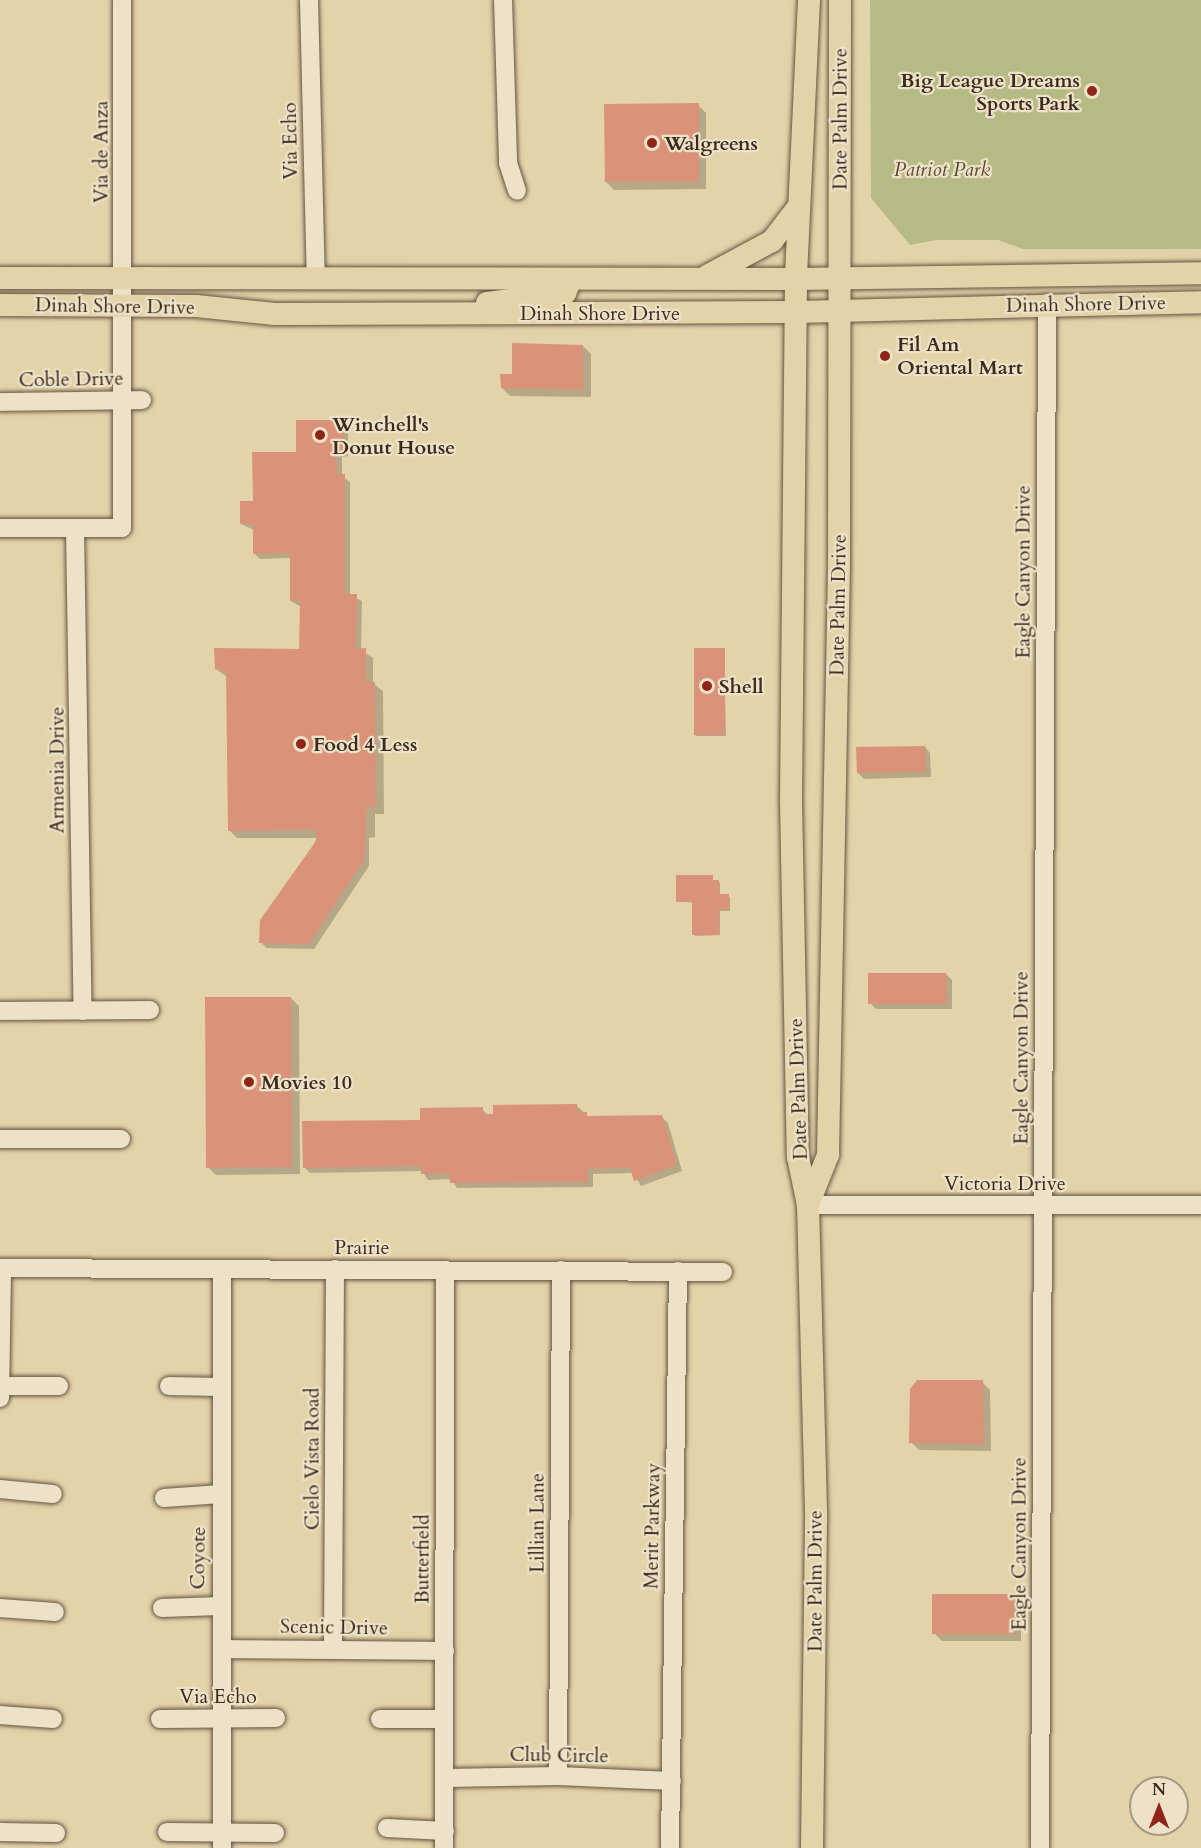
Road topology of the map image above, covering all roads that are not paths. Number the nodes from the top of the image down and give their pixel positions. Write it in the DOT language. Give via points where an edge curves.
graph roads {
  1 [pos="122,0"];
  2 [pos="309,0"];
  3 [pos="503,0"];
  4 [pos="840,0"];
  5 [pos="808,10"];
  6 [pos="840,58"];
  7 [pos="517,191"];
  8 [pos="800,206"];
  9 [pos="1201,273"];
  10 [pos="0,278"];
  11 [pos="840,278"];
  12 [pos="124,279"];
  13 [pos="570,279"];
  14 [pos="699,279"];
  15 [pos="796,279"];
  16 [pos="243,280"];
  17 [pos="316,280"];
  18 [pos="355,280"];
  19 [pos="1201,302"];
  20 [pos="1047,303"];
  21 [pos="124,304"];
  22 [pos="0,305"];
  23 [pos="840,310"];
  24 [pos="797,312"];
  25 [pos="464,313"];
  26 [pos="356,314"];
  27 [pos="120,400"];
  28 [pos="142,400"];
  29 [pos="0,402"];
  30 [pos="0,528"];
  31 [pos="75,528"];
  32 [pos="150,1010"];
  33 [pos="0,1011"];
  34 [pos="83,1011"];
  35 [pos="0,1139"];
  36 [pos="121,1139"];
  37 [pos="808,1205"];
  38 [pos="1043,1205"];
  39 [pos="1201,1205"];
  40 [pos="1,1269"];
  41 [pos="222,1269"];
  42 [pos="335,1269"];
  43 [pos="445,1270"];
  44 [pos="561,1270"];
  45 [pos="678,1271"];
  46 [pos="723,1272"];
  47 [pos="0,1375"];
  48 [pos="0,1386"];
  49 [pos="58,1386"];
  50 [pos="169,1386"];
  51 [pos="220,1387"];
  52 [pos="0,1398"];
  53 [pos="0,1489"];
  54 [pos="53,1494"];
  55 [pos="221,1494"];
  56 [pos="164,1498"];
  57 [pos="220,1606"];
  58 [pos="0,1608"];
  59 [pos="162,1608"];
  60 [pos="55,1612"];
  61 [pos="222,1649"];
  62 [pos="333,1649"];
  63 [pos="445,1651"];
  64 [pos="0,1715"];
  65 [pos="276,1718"];
  66 [pos="53,1719"];
  67 [pos="160,1719"];
  68 [pos="223,1719"];
  69 [pos="380,1719"];
  70 [pos="444,1719"];
  71 [pos="558,1776"];
  72 [pos="446,1778"];
  73 [pos="672,1781"];
  74 [pos="387,1828"];
  75 [pos="0,1832"];
  76 [pos="167,1832"];
  77 [pos="56,1833"];
  78 [pos="274,1833"];
  79 [pos="222,1839"];
  80 [pos="444,1839"];
  81 [pos="670,1848"];
  82 [pos="812,1848"];
  83 [pos="1040,1848"];
  1 -- 12 [label="street, Via de Anza"];
  2 -- 17 [label="street, Via Echo"];
  3 -- 7 [label="street" via="508,163"];
  4 -- 6 [label="main road, Date Palm Drive"];
  5 -- 6 [label="main road"];
  5 -- 8 [label="main road, Date Palm Drive"];
  6 -- 11 [label="main road, Date Palm Drive"];
  8 -- 14 [label="main road" via="772,241"];
  8 -- 15 [label="main road, Date Palm Drive"];
  9 -- 11 [label="main road, Dinah Shore Drive"];
  10 -- 12 [label="main road, Dinah Shore Drive"];
  11 -- 15 [label="main road, Dinah Shore Drive"];
  11 -- 23 [label="main road, Date Palm Drive"];
  12 -- 16 [label="main road, Dinah Shore Drive"];
  12 -- 21 [label="street, Via de Anza"];
  13 -- 14 [label="main road, Dinah Shore Drive"];
  13 -- 18 [label="main road, Dinah Shore Drive"];
  13 -- 25 [label="main road" via="565,293 497,299"];
  14 -- 15 [label="main road, Dinah Shore Drive"];
  15 -- 24 [label="main road, Date Palm Drive"];
  16 -- 17 [label="main road, Dinah Shore Drive"];
  16 -- 21 [label="main road" via="217,291 147,292"];
  17 -- 18 [label="main road, Dinah Shore Drive"];
  18 -- 26 [label="main road"];
  19 -- 20 [label="main road, Dinah Shore Drive"];
  20 -- 23 [label="main road, Dinah Shore Drive"];
  20 -- 38 [label="street, Eagle Canyon Drive"];
  21 -- 22 [label="main road, Dinah Shore Drive"];
  21 -- 26 [label="main road, Dinah Shore Drive" via="275,314"];
  21 -- 27 [label="street, Via de Anza"];
  23 -- 24 [label="main road, Dinah Shore Drive"];
  23 -- 37 [label="main road, Date Palm Drive" via="828,1155"];
  24 -- 25 [label="main road, Dinah Shore Drive"];
  24 -- 37 [label="main road, Date Palm Drive" via="791,801 798,1157"];
  25 -- 26 [label="main road, Dinah Shore Drive"];
  27 -- 28 [label="street, Coble Drive"];
  27 -- 29 [label="street, Coble Drive"];
  27 -- 31 [label="street, Via de Anza" via="122,528"];
  30 -- 31 [label="street"];
  31 -- 34 [label="street, Armenia Drive"];
  32 -- 34 [label="street"];
  33 -- 34 [label="street"];
  35 -- 36 [label="street"];
  37 -- 38 [label="street, Victoria Drive"];
  37 -- 82 [label="main road, Date Palm Drive" via="816,1521"];
  38 -- 39 [label="street, Victoria Drive"];
  38 -- 83 [label="street, Eagle Canyon Drive"];
  40 -- 41 [label="street, Prairie"];
  40 -- 47 [label="street"];
  41 -- 42 [label="street, Prairie"];
  41 -- 51 [label="street, Coyote"];
  42 -- 43 [label="street, Prairie"];
  42 -- 62 [label="street, Cielo Vista Road"];
  43 -- 44 [label="street, Prairie"];
  43 -- 63 [label="street, Butterfield"];
  44 -- 45 [label="street, Prairie"];
  44 -- 71 [label="street, Lillian Lane"];
  45 -- 46 [label="street, Prairie"];
  45 -- 73 [label="street, Merit Parkway"];
  47 -- 48 [label="street"];
  48 -- 49 [label="street"];
  48 -- 52 [label="street"];
  50 -- 51 [label="street"];
  51 -- 55 [label="street, Coyote"];
  53 -- 54 [label="street"];
  55 -- 56 [label="street"];
  55 -- 57 [label="street, Coyote"];
  57 -- 59 [label="street"];
  57 -- 61 [label="street, Coyote"];
  58 -- 60 [label="street"];
  61 -- 62 [label="street, Scenic Drive"];
  61 -- 68 [label="street, Coyote"];
  62 -- 63 [label="street, Scenic Drive"];
  63 -- 70 [label="street, Butterfield"];
  64 -- 66 [label="street"];
  65 -- 68 [label="street, Via Echo"];
  67 -- 68 [label="street, Via Echo"];
  68 -- 79 [label="street, Coyote"];
  69 -- 70 [label="street"];
  70 -- 72 [label="street, Butterfield"];
  71 -- 72 [label="street, Club Circle"];
  71 -- 73 [label="street, Club Circle"];
  72 -- 80 [label="street, Butterfield"];
  73 -- 81 [label="street, Merit Parkway"];
  74 -- 80 [label="street"];
  75 -- 77 [label="street"];
  76 -- 79 [label="street"];
  78 -- 79 [label="street"];
}
